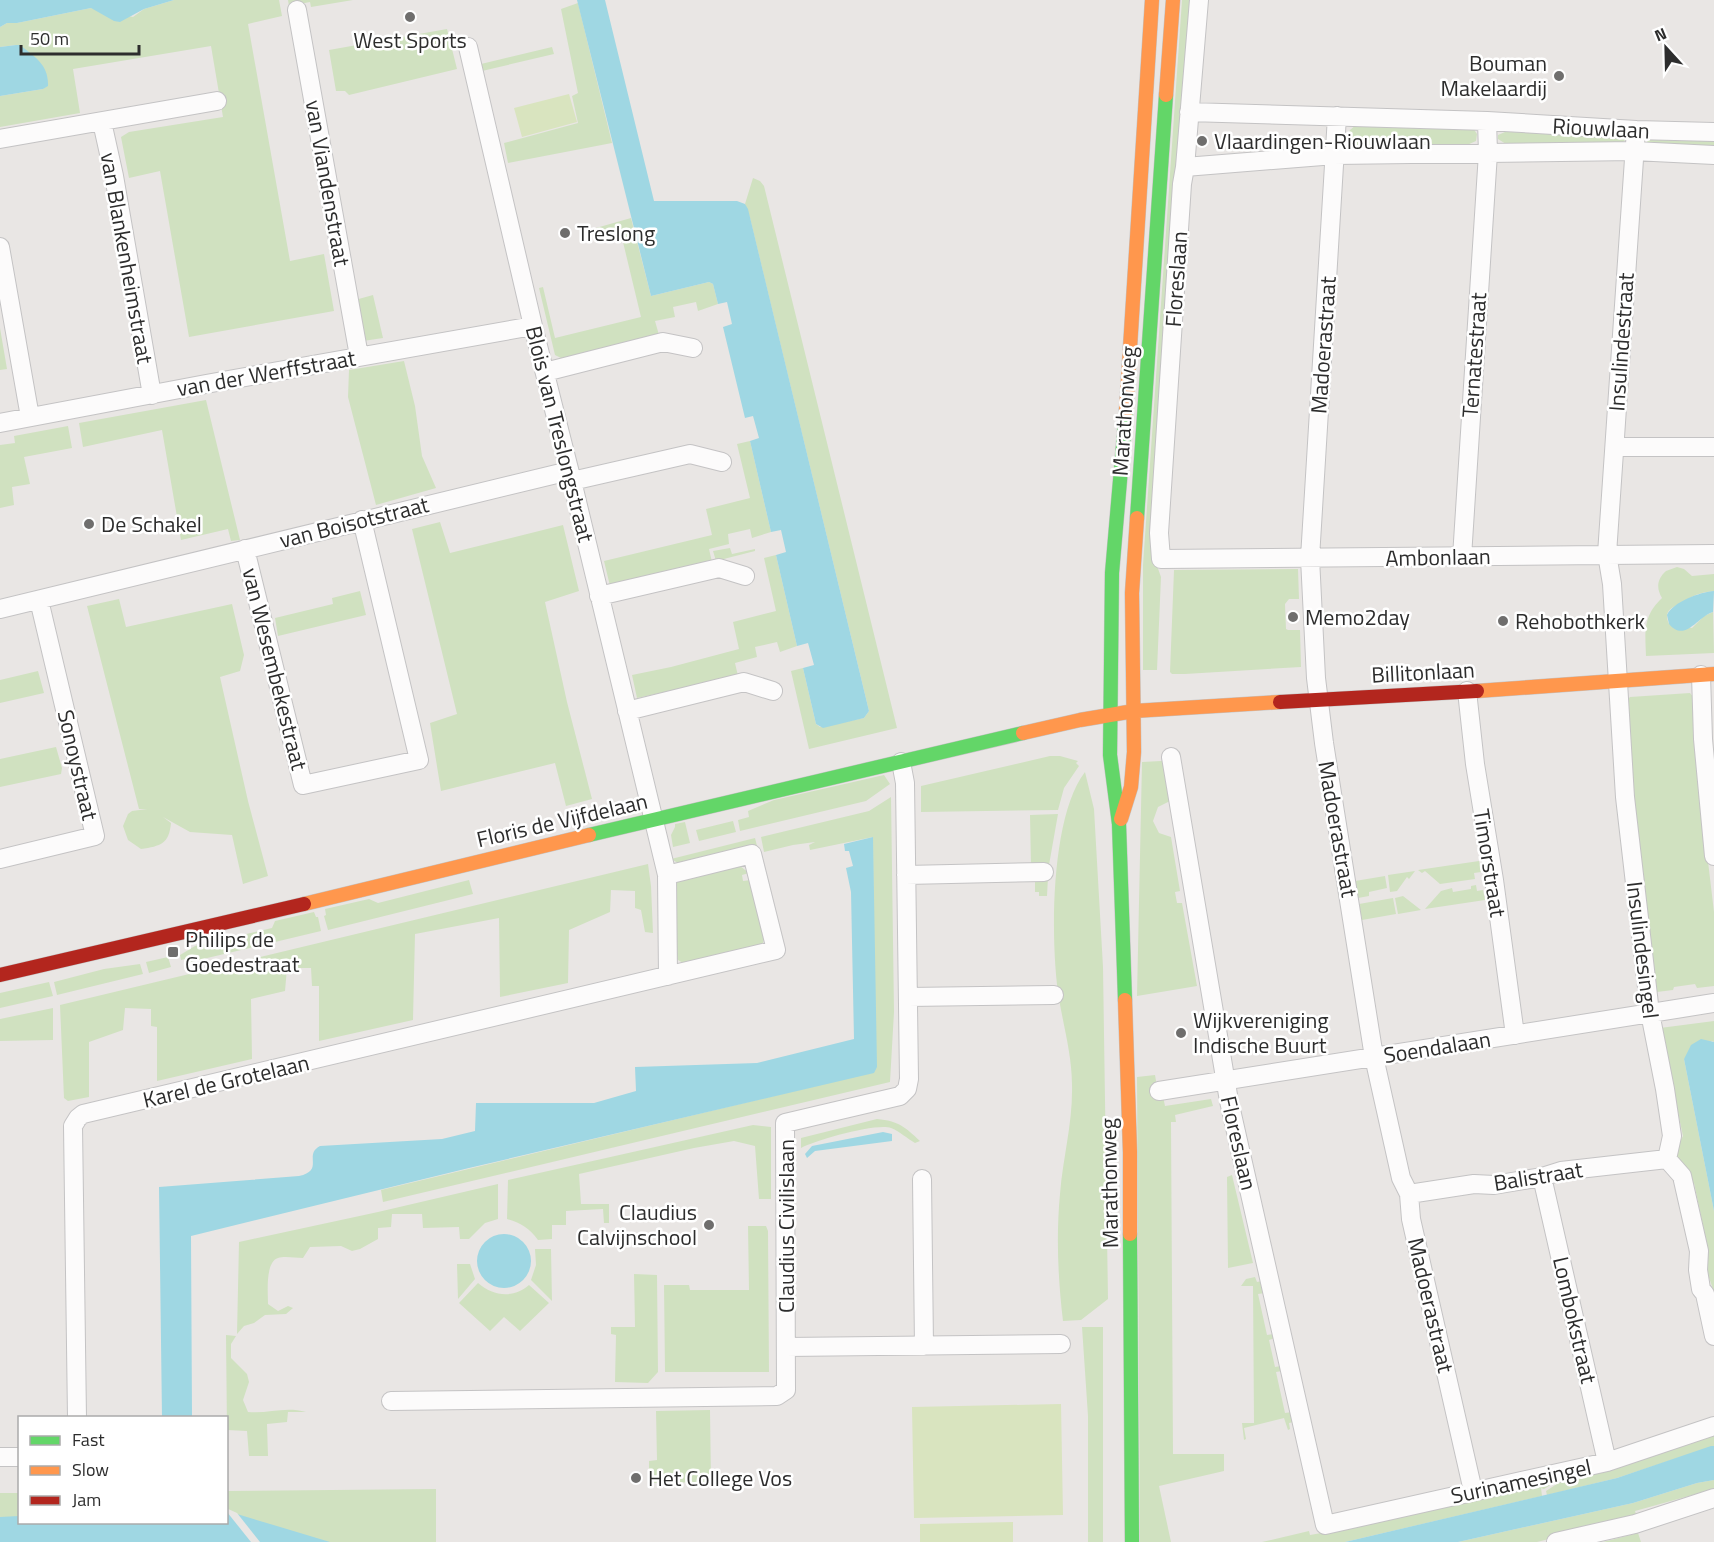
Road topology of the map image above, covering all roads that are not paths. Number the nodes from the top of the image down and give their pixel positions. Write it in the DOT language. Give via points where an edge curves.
graph roads {
  1 [pos="1152,0"];
  2 [pos="1173,0"];
  3 [pos="1199,0"];
  4 [pos="297,10"];
  5 [pos="468,47"];
  6 [pos="217,101"];
  7 [pos="1189,112"];
  8 [pos="1337,116"];
  9 [pos="1487,121"];
  10 [pos="102,122"];
  11 [pos="1636,130"];
  12 [pos="1714,132"];
  13 [pos="0,139"];
  14 [pos="1634,151"];
  15 [pos="1488,153"];
  16 [pos="1335,154"];
  17 [pos="1714,154"];
  18 [pos="1185,168"];
  19 [pos="0,247"];
  20 [pos="533,326"];
  21 [pos="693,348"];
  22 [pos="359,356"];
  23 [pos="545,372"];
  24 [pos="152,395"];
  25 [pos="30,417"];
  26 [pos="0,423"];
  27 [pos="1615,447"];
  28 [pos="1714,447"];
  29 [pos="722,462"];
  30 [pos="571,476"];
  31 [pos="362,520"];
  32 [pos="245,549"];
  33 [pos="1607,554"];
  34 [pos="1714,554"];
  35 [pos="1462,557"];
  36 [pos="1161,558"];
  37 [pos="1310,558"];
  38 [pos="744,576"];
  39 [pos="600,596"];
  40 [pos="39,600"];
  41 [pos="0,609"];
  42 [pos="1707,674"];
  43 [pos="1617,681"];
  44 [pos="1467,691"];
  45 [pos="773,692"];
  46 [pos="1320,699"];
  47 [pos="627,711"];
  48 [pos="1134,711"];
  49 [pos="1109,715"];
  50 [pos="1171,757"];
  51 [pos="901,762"];
  52 [pos="654,820"];
  53 [pos="1119,824"];
  54 [pos="1714,855"];
  55 [pos="0,859"];
  56 [pos="1044,872"];
  57 [pos="906,874"];
  58 [pos="667,875"];
  59 [pos="0,975"];
  60 [pos="668,976"];
  61 [pos="1054,995"];
  62 [pos="908,997"];
  63 [pos="1714,1003"];
  64 [pos="1650,1013"];
  65 [pos="1515,1035"];
  66 [pos="1374,1057"];
  67 [pos="1225,1079"];
  68 [pos="1159,1090"];
  69 [pos="1667,1159"];
  70 [pos="1542,1178"];
  71 [pos="922,1179"];
  72 [pos="1409,1194"];
  73 [pos="1714,1336"];
  74 [pos="1061,1344"];
  75 [pos="924,1346"];
  76 [pos="786,1347"];
  77 [pos="392,1401"];
  78 [pos="76,1416"];
  79 [pos="1714,1426"];
  80 [pos="18,1457"];
  81 [pos="0,1458"];
  82 [pos="1607,1462"];
  83 [pos="1473,1491"];
  84 [pos="1714,1498"];
  85 [pos="1325,1525"];
  86 [pos="1132,1542"];
  87 [pos="1556,1542"];
  1 -- 49 [label="main road, Marathonweg" via="1112,573"];
  2 -- 48 [label="main road, Marathonweg" via="1132,593"];
  3 -- 7 [label="street, Floreslaan"];
  4 -- 22 [label="street, van Viandenstraat"];
  5 -- 20 [label="street, Blois van Treslongstraat"];
  6 -- 10 [label="street, van Blankenheimstraat"];
  7 -- 8 [label="street, Riouwlaan"];
  7 -- 18 [label="street, Floreslaan"];
  8 -- 9 [label="street, Riouwlaan"];
  8 -- 16 [label="street"];
  9 -- 11 [label="street, Riouwlaan"];
  9 -- 15 [label="street"];
  10 -- 13 [label="street, van Blankenheimstraat"];
  10 -- 24 [label="street, van Blankenheimstraat"];
  11 -- 12 [label="street, Riouwlaan"];
  11 -- 14 [label="street, Insulindestraat"];
  14 -- 15 [label="street, Riouwlaan"];
  14 -- 17 [label="street, Riouwlaan"];
  14 -- 27 [label="street, Insulindestraat"];
  15 -- 16 [label="street, Riouwlaan"];
  15 -- 35 [label="street, Ternatestraat"];
  16 -- 18 [label="street, Riouwlaan"];
  16 -- 37 [label="street, Madoerastraat"];
  18 -- 36 [label="street, Floreslaan" via="1159,533"];
  19 -- 25 [label="street"];
  20 -- 22 [label="street, van der Werffstraat"];
  20 -- 23 [label="street, Blois van Treslongstraat"];
  21 -- 23 [label="street" via="663,342"];
  22 -- 24 [label="street, van der Werffstraat"];
  23 -- 30 [label="street, Blois van Treslongstraat"];
  24 -- 25 [label="street, van der Werffstraat"];
  25 -- 26 [label="street, van der Werffstraat"];
  27 -- 28 [label="street"];
  27 -- 33 [label="street, Insulindestraat"];
  29 -- 30 [label="street, van Boisotstraat" via="690,454"];
  30 -- 31 [label="street, van Boisotstraat"];
  30 -- 39 [label="street, Blois van Treslongstraat"];
  31 -- 32 [label="street, van Boisotstraat"];
  31 -- 32 [label="street, van Wesembekestraat" via="419,760 303,785"];
  32 -- 40 [label="street, van Boisotstraat"];
  33 -- 34 [label="street, Ambonlaan"];
  33 -- 35 [label="street, Ambonlaan"];
  33 -- 43 [label="street, Insulindesingel"];
  35 -- 37 [label="street, Ambonlaan"];
  36 -- 37 [label="street, Ambonlaan"];
  37 -- 46 [label="street, Madoerastraat" via="1315,671"];
  38 -- 39 [label="street" via="719,568"];
  39 -- 47 [label="street, Blois van Treslongstraat"];
  40 -- 41 [label="street, van Boisotstraat"];
  40 -- 55 [label="street, Sonoystraat" via="95,836"];
  42 -- 43 [label="main road, Billitonlaan"];
  42 -- 54 [label="street" via="1703,739"];
  43 -- 44 [label="main road, Billitonlaan"];
  43 -- 64 [label="street, Insulindesingel" via="1625,798"];
  44 -- 46 [label="main road, Billitonlaan"];
  44 -- 65 [label="street, Timorstraat"];
  45 -- 47 [label="street" via="744,682"];
  46 -- 48 [label="main road, Billitonlaan"];
  46 -- 66 [label="street, Madoerastraat"];
  47 -- 52 [label="street, Blois van Treslongstraat"];
  48 -- 49 [label="main road, Floris de Vijfdelaan"];
  48 -- 53 [label="main road, Marathonweg" via="1131,788"];
  49 -- 51 [label="main road, Floris de Vijfdelaan"];
  49 -- 53 [label="main road, Marathonweg"];
  50 -- 67 [label="street, Floreslaan"];
  51 -- 52 [label="main road, Floris de Vijfdelaan"];
  51 -- 57 [label="street, Claudius Civilislaan" via="905,783"];
  52 -- 58 [label="street"];
  52 -- 59 [label="main road, Floris de Vijfdelaan"];
  53 -- 86 [label="main road, Marathonweg" via="1130,1152"];
  56 -- 57 [label="street"];
  57 -- 62 [label="street, Claudius Civilislaan"];
  58 -- 60 [label="street"];
  58 -- 60 [label="street, Karel de Grotelaan" via="752,854 776,950"];
  60 -- 78 [label="street, Karel de Grotelaan" via="83,1114 73,1126"];
  61 -- 62 [label="street"];
  62 -- 76 [label="street, Claudius Civilislaan" via="907,1089 900,1096 785,1123"];
  63 -- 64 [label="street, Soendalaan"];
  64 -- 65 [label="street, Soendalaan"];
  64 -- 69 [label="street, Insulindesingel" via="1671,1136"];
  65 -- 66 [label="street, Soendalaan"];
  66 -- 67 [label="street, Soendalaan"];
  66 -- 72 [label="street, Madoerastraat" via="1401,1178"];
  67 -- 68 [label="street, Soendalaan"];
  67 -- 85 [label="street, Floreslaan"];
  69 -- 70 [label="street, Balistraat" via="1561,1171"];
  69 -- 73 [label="street" via="1682,1176 1699,1251 1701,1289"];
  70 -- 72 [label="street, Balistraat"];
  70 -- 82 [label="street, Lombokstraat"];
  71 -- 75 [label="street"];
  72 -- 83 [label="street, Madoerastraat"];
  74 -- 75 [label="street"];
  75 -- 76 [label="street"];
  76 -- 77 [label="street, Claudius Civilislaan" via="786,1390 777,1396"];
  79 -- 82 [label="street, Surinamesingel"];
  80 -- 81 [label="street"];
  82 -- 83 [label="street, Surinamesingel"];
  83 -- 85 [label="street, Surinamesingel"];
  84 -- 87 [label="street" via="1635,1524"];
}
